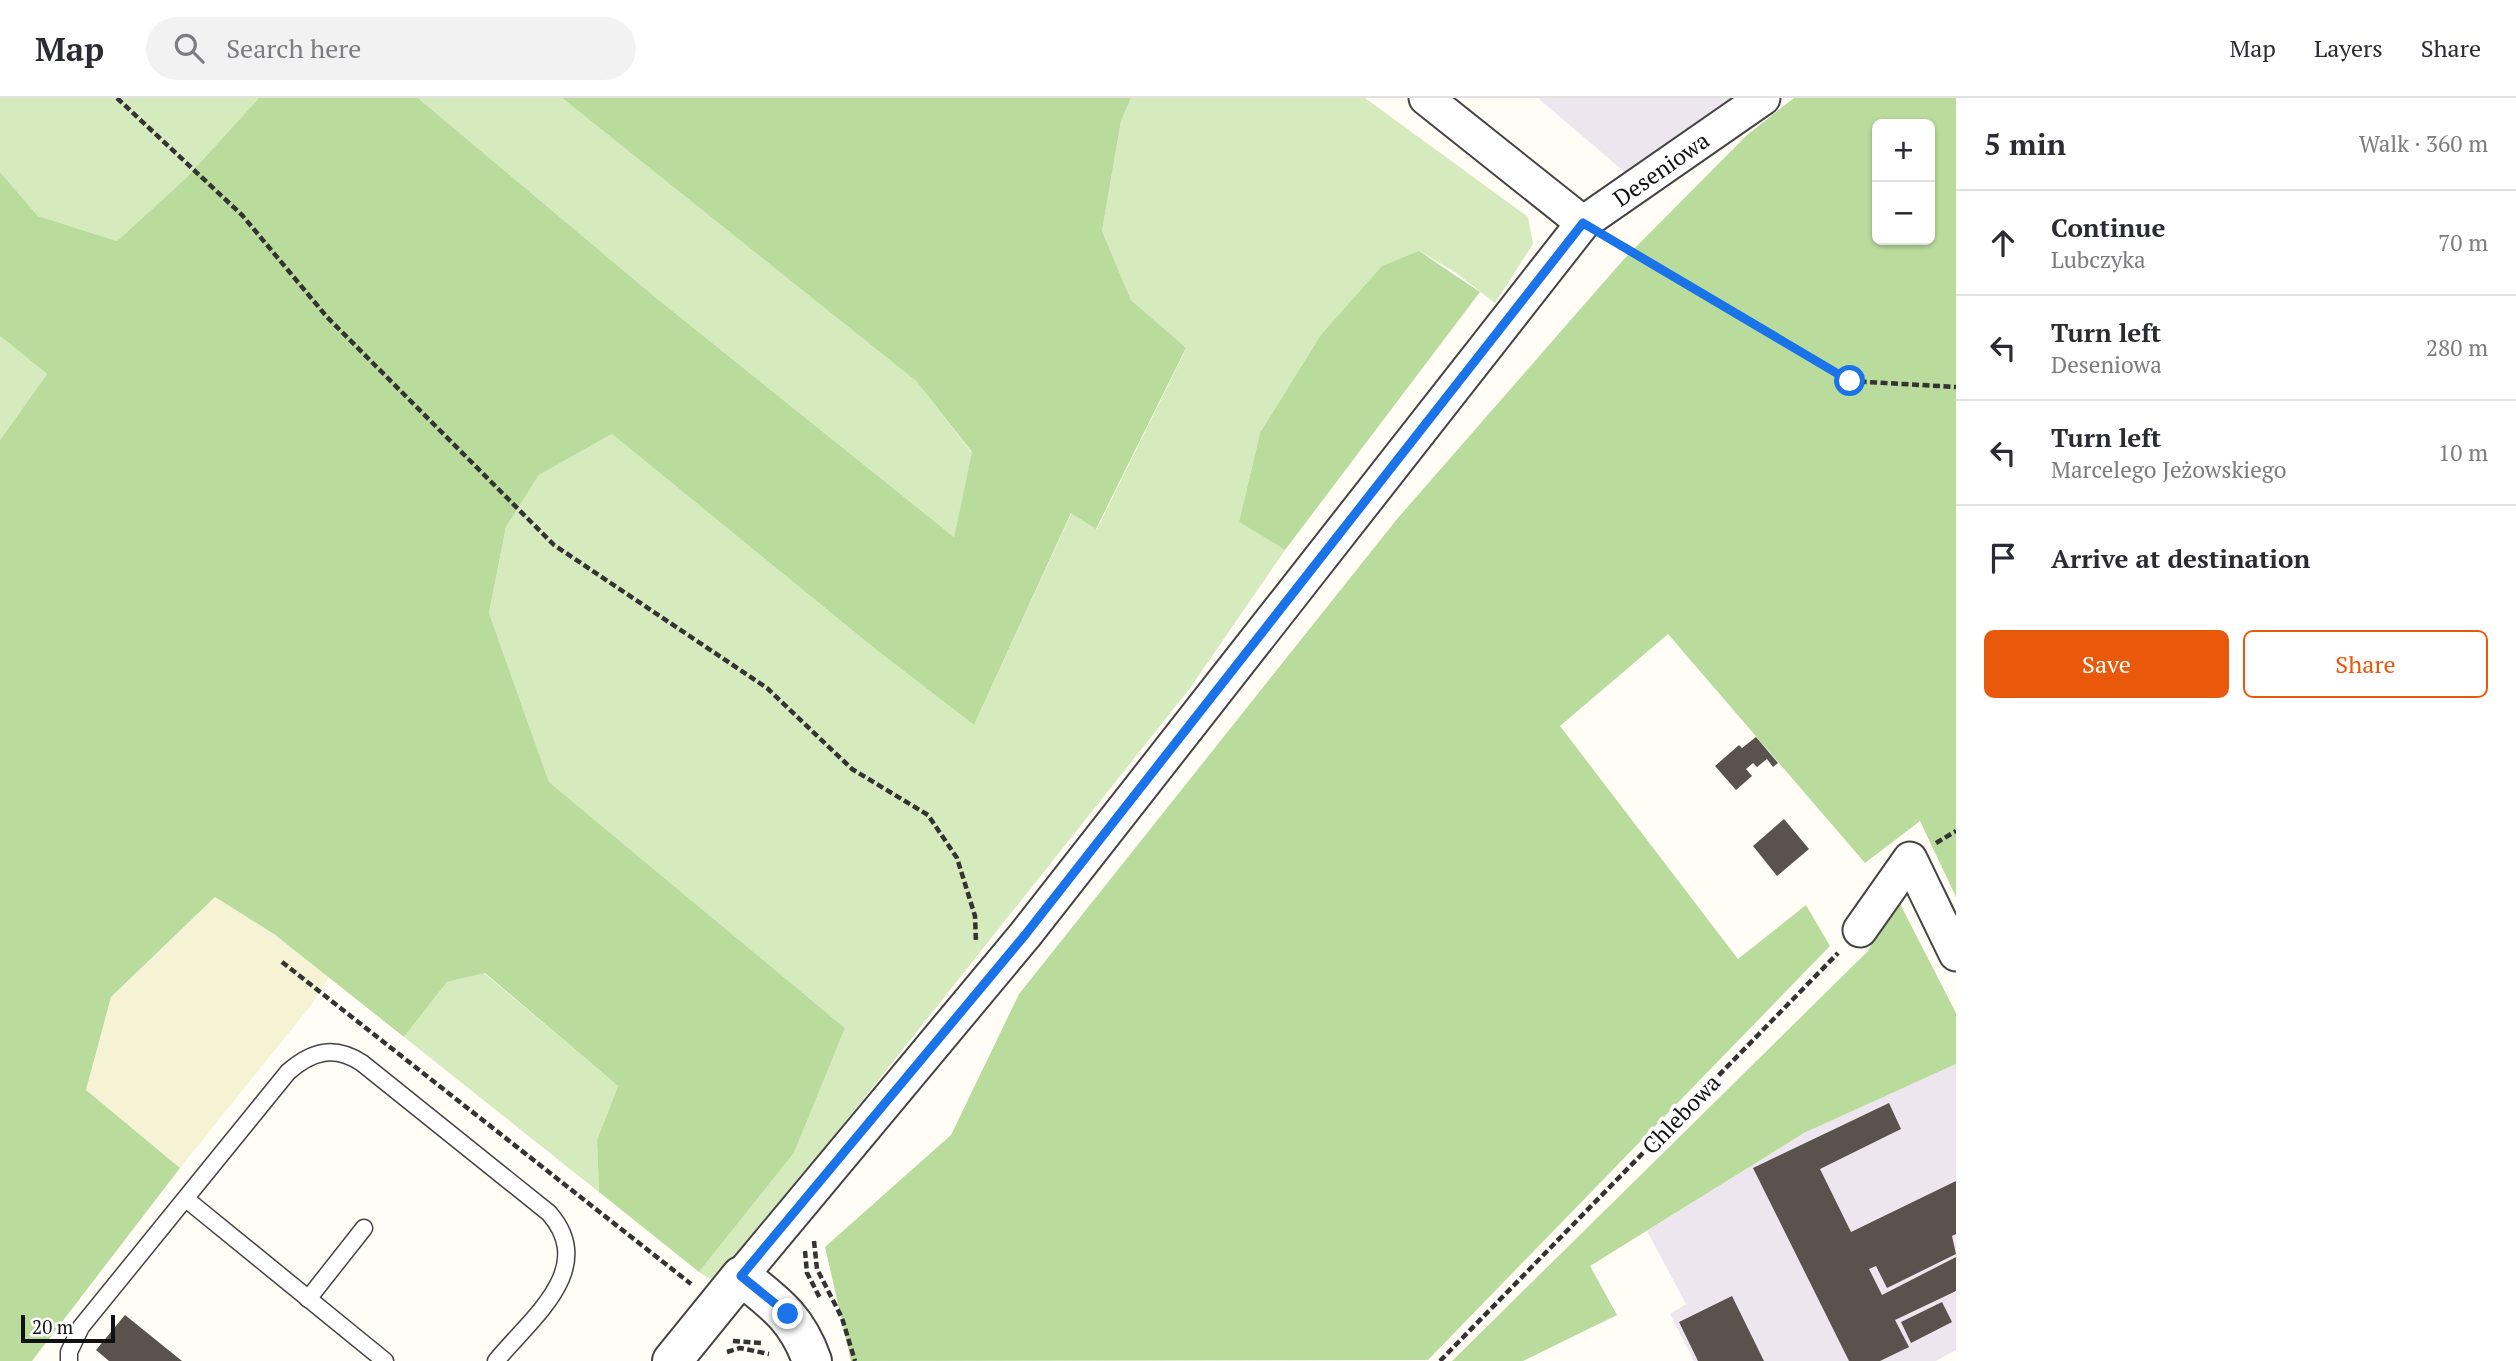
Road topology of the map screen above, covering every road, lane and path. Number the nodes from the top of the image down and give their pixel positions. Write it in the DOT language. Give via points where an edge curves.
graph roads {
  1 [pos="117,98"];
  2 [pos="1763,98"];
  3 [pos="1432,100"];
  4 [pos="1583,223"];
  5 [pos="1956,387"];
  6 [pos="1860,930"];
  7 [pos="1956,954"];
  8 [pos="282,962"];
  9 [pos="977,993"];
  10 [pos="805,1197"];
  11 [pos="186,1199"];
  12 [pos="364,1228"];
  13 [pos="741,1276"];
  14 [pos="308,1299"];
  15 [pos="717,1305"];
  16 [pos="826,1309"];
  17 [pos="726,1343"];
  18 [pos="774,1350"];
  19 [pos="719,1353"];
  20 [pos="69,1361"];
  21 [pos="385,1361"];
  22 [pos="496,1361"];
  23 [pos="672,1361"];
  24 [pos="778,1361"];
  25 [pos="812,1361"];
  26 [pos="855,1361"];
  27 [pos="1440,1361"];
  1 -- 9 [label="path" via="242,215 327,317 555,545 767,688 852,769 928,815 957,858 975,916"];
  2 -- 4 [label="street, Deseniowa"];
  3 -- 4 [label="street"];
  4 -- 5 [label="path" via="1850,381"];
  4 -- 9 [label="street, Deseniowa"];
  6 -- 7 [label="street" via="1910,859"];
  6 -- 27 [label="path, Chlebowa"];
  8 -- 15 [label="path"];
  9 -- 10 [label="street, Deseniowa"];
  10 -- 13 [label="street, Deseniowa"];
  10 -- 16 [label="path" via="807,1273"];
  10 -- 26 [label="path" via="817,1269 842,1318"];
  11 -- 14 [label="lane"];
  11 -- 20 [label="lane" via="81,1327"];
  11 -- 22 [label="lane" via="288,1072 303,1059 320,1053 349,1055 559,1225 567,1247 566,1271"];
  12 -- 14 [label="lane"];
  13 -- 15 [label="street, Deseniowa"];
  13 -- 25 [label="street" via="788,1314"];
  14 -- 21 [label="lane"];
  15 -- 23 [label="street, Deseniowa"];
  17 -- 18 [label="path" via="764,1343"];
  19 -- 24 [label="path" via="740,1348 764,1351"];
}
